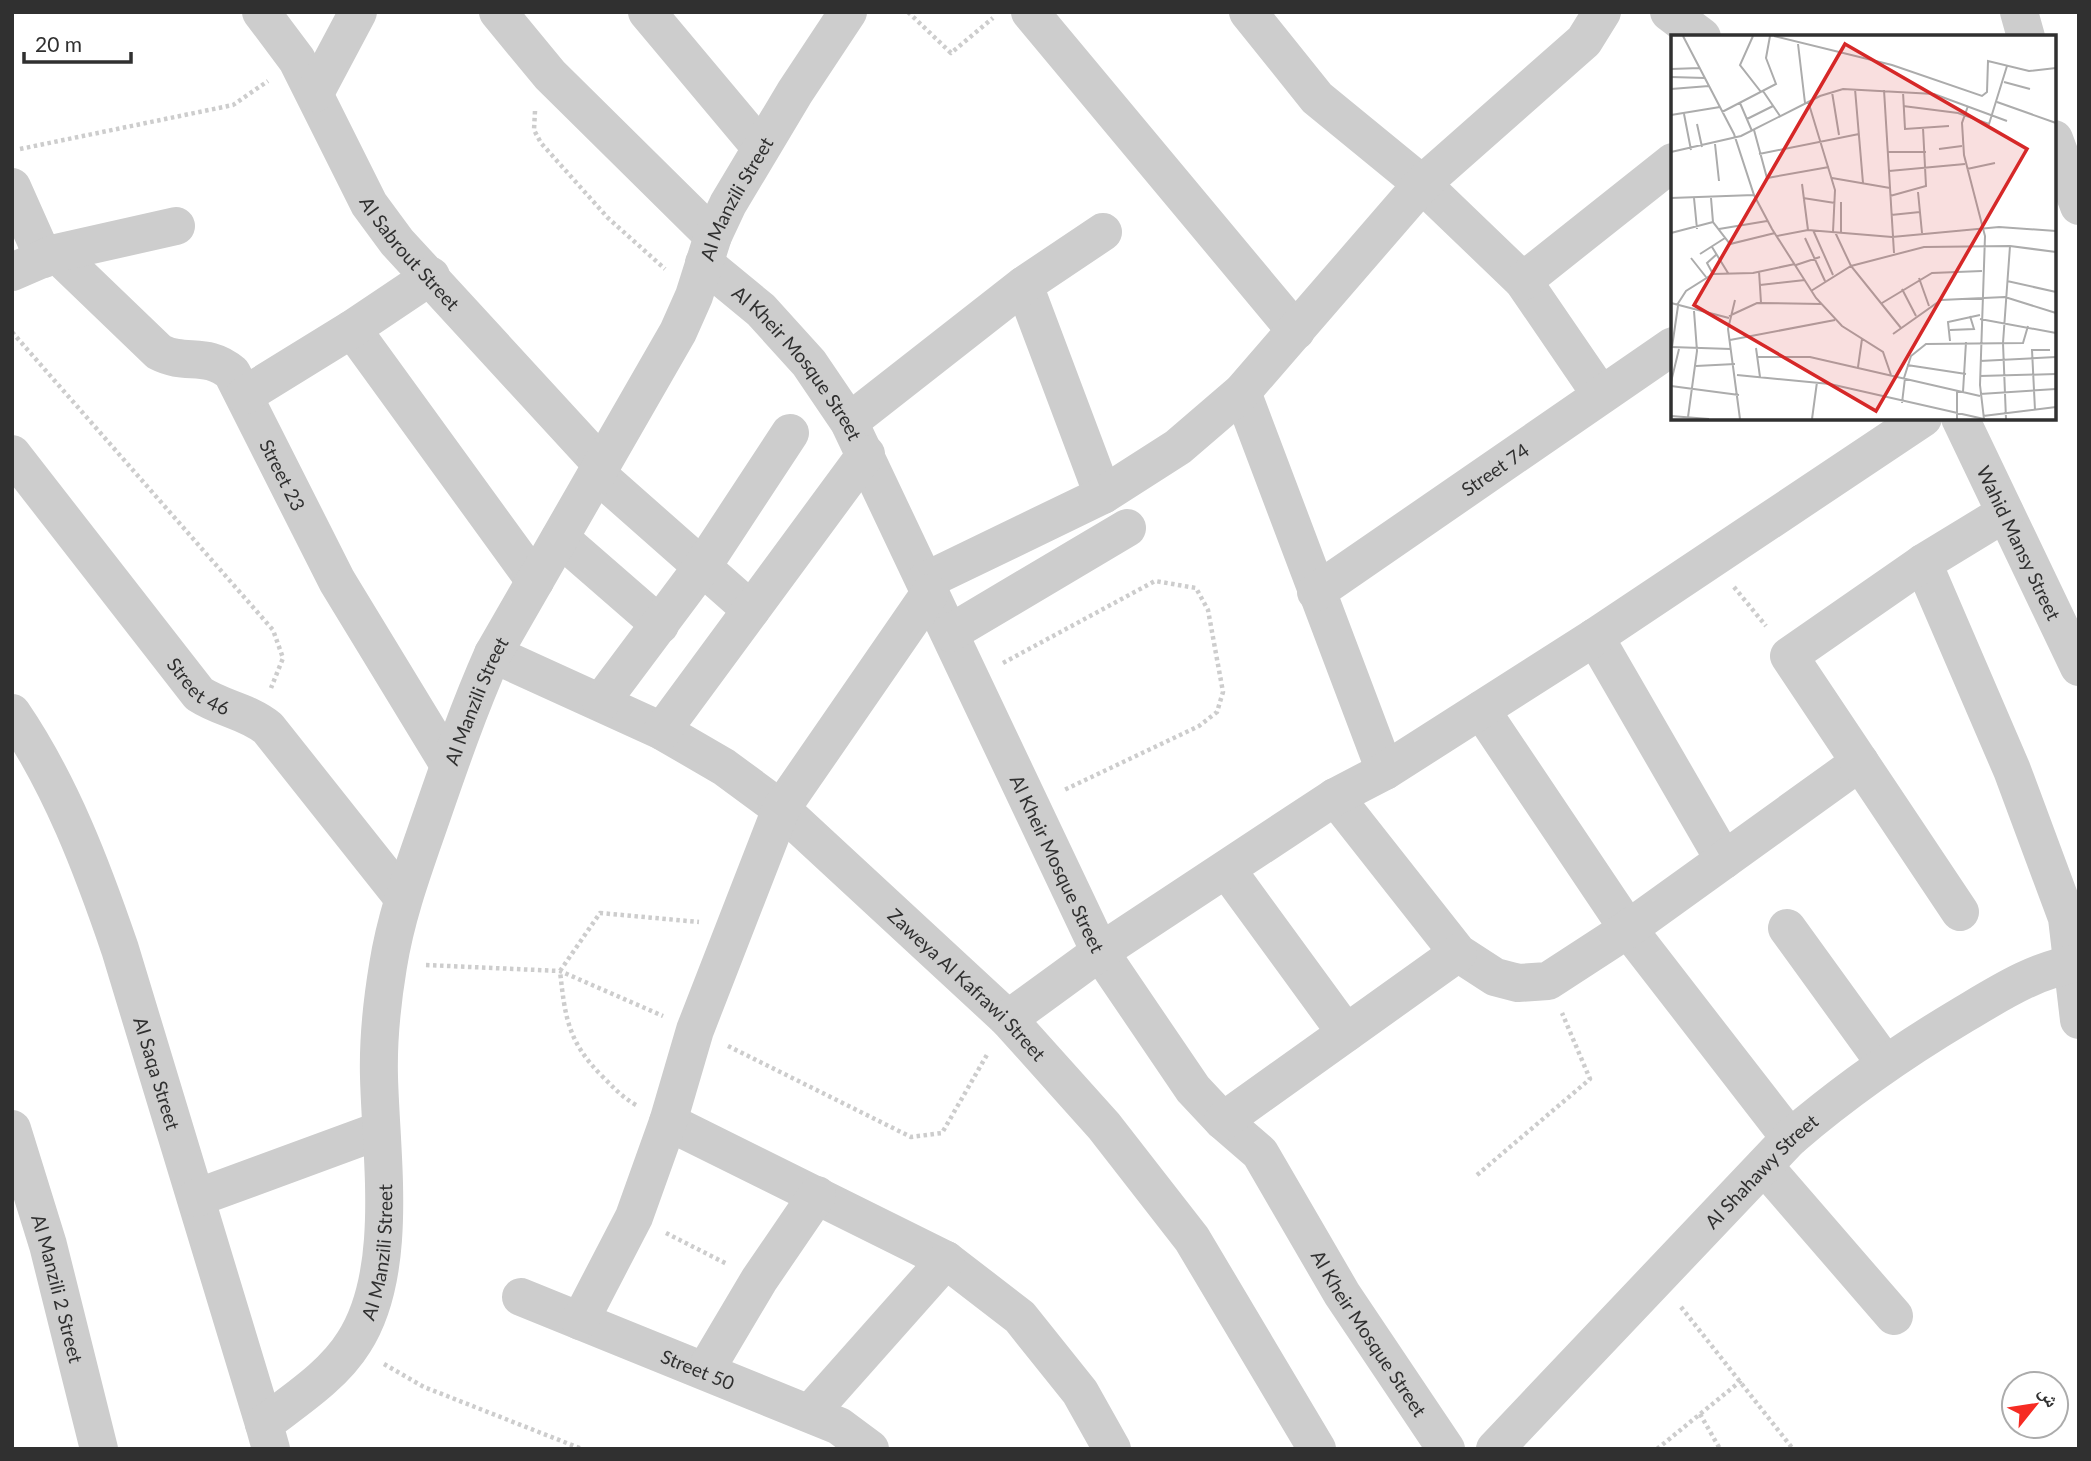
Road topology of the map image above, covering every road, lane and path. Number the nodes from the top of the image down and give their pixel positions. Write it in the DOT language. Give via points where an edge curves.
graph roads {
  1 [pos="261,12"];
  2 [pos="358,12"];
  3 [pos="498,12"];
  4 [pos="647,12"];
  5 [pos="848,12"];
  6 [pos="908,12"];
  7 [pos="1000,12"];
  8 [pos="1030,12"];
  9 [pos="1248,12"];
  10 [pos="1602,12"];
  11 [pos="1669,12"];
  12 [pos="2019,12"];
  13 [pos="1699,35"];
  14 [pos="2025,35"];
  15 [pos="297,60"];
  16 [pos="550,75"];
  17 [pos="315,93"];
  18 [pos="2056,144"];
  19 [pos="761,148"];
  20 [pos="12,150"];
  21 [pos="1671,164"];
  22 [pos="1422,184"];
  23 [pos="12,187"];
  24 [pos="2079,206"];
  25 [pos="176,226"];
  26 [pos="1103,232"];
  27 [pos="38,261"];
  28 [pos="704,265"];
  29 [pos="431,276"];
  30 [pos="1523,281"];
  31 [pos="1024,285"];
  32 [pos="352,329"];
  33 [pos="1296,331"];
  34 [pos="12,332"];
  35 [pos="1671,347"];
  36 [pos="1242,392"];
  37 [pos="245,395"];
  38 [pos="1601,395"];
  39 [pos="1920,420"];
  40 [pos="1962,420"];
  41 [pos="790,433"];
  42 [pos="858,438"];
  43 [pos="12,454"];
  44 [pos="600,469"];
  45 [pos="1103,495"];
  46 [pos="2005,513"];
  47 [pos="1127,528"];
  48 [pos="560,538"];
  49 [pos="1712,558"];
  50 [pos="1923,563"];
  51 [pos="702,567"];
  52 [pos="535,581"];
  53 [pos="928,587"];
  54 [pos="1317,592"];
  55 [pos="751,610"];
  56 [pos="660,625"];
  57 [pos="950,634"];
  58 [pos="1595,637"];
  59 [pos="493,654"];
  60 [pos="1789,656"];
  61 [pos="2079,667"];
  62 [pos="972,680"];
  63 [pos="601,702"];
  64 [pos="1481,710"];
  65 [pos="12,713"];
  66 [pos="250,714"];
  67 [pos="662,731"];
  68 [pos="1860,762"];
  69 [pos="449,765"];
  70 [pos="1385,771"];
  71 [pos="1335,797"];
  72 [pos="1031,806"];
  73 [pos="781,809"];
  74 [pos="1724,860"];
  75 [pos="1227,870"];
  76 [pos="403,898"];
  77 [pos="1959,912"];
  78 [pos="734,926"];
  79 [pos="1787,928"];
  80 [pos="1628,929"];
  81 [pos="1100,952"];
  82 [pos="1458,953"];
  83 [pos="388,964"];
  84 [pos="2075,964"];
  85 [pos="560,971"];
  86 [pos="1548,981"];
  87 [pos="1008,1019"];
  88 [pos="2079,1020"];
  89 [pos="695,1030"];
  90 [pos="1346,1033"];
  91 [pos="1884,1062"];
  92 [pos="1223,1121"];
  93 [pos="668,1122"];
  94 [pos="12,1129"];
  95 [pos="381,1130"];
  96 [pos="1790,1138"];
  97 [pos="1764,1166"];
  98 [pos="1477,1175"];
  99 [pos="817,1195"];
  100 [pos="196,1198"];
  101 [pos="634,1217"];
  102 [pos="946,1260"];
  103 [pos="1657,1278"];
  104 [pos="759,1280"];
  105 [pos="521,1297"];
  106 [pos="1894,1315"];
  107 [pos="580,1321"];
  108 [pos="352,1345"];
  109 [pos="705,1371"];
  110 [pos="1742,1380"];
  111 [pos="810,1413"];
  112 [pos="1700,1414"];
  113 [pos="268,1436"];
  114 [pos="99,1449"];
  115 [pos="582,1449"];
  116 [pos="870,1449"];
  117 [pos="1112,1449"];
  118 [pos="1317,1449"];
  119 [pos="1446,1449"];
  120 [pos="1495,1449"];
  121 [pos="1657,1449"];
  122 [pos="1720,1449"];
  123 [pos="1793,1449"];
  1 -- 15 [label="street, Al Sabrout Street"];
  2 -- 17 [label="street"];
  3 -- 16 [label="street, Al Kheir Mosque Street"];
  4 -- 19 [label="street"];
  5 -- 19 [label="street, Al Manzili Street"];
  6 -- 7 [label="path" via="951,53"];
  8 -- 33 [label="street"];
  9 -- 22 [label="street" via="1317,98"];
  10 -- 22 [label="street" via="1584,41"];
  11 -- 13 [label="street"];
  12 -- 14 [label="street"];
  15 -- 17 [label="street, Al Sabrout Street"];
  15 -- 20 [label="path" via="233,105"];
  16 -- 28 [label="street, Al Kheir Mosque Street"];
  16 -- 28 [label="path" via="534,112 534,130 541,143 608,218"];
  17 -- 29 [label="street, Al Sabrout Street" via="369,204 397,242"];
  18 -- 24 [label="street"];
  19 -- 28 [label="street, Al Manzili Street"];
  21 -- 30 [label="street"];
  22 -- 30 [label="street"];
  22 -- 33 [label="street"];
  23 -- 27 [label="street"];
  25 -- 27 [label="street"];
  26 -- 31 [label="street"];
  27 -- 37 [label="street, Street 23" via="159,352 179,360 201,358 223,366"];
  28 -- 42 [label="street, Al Kheir Mosque Street" via="761,310 809,363"];
  28 -- 44 [label="street, Al Manzili Street" via="678,332"];
  29 -- 32 [label="street"];
  29 -- 44 [label="street, Al Sabrout Street"];
  30 -- 38 [label="street"];
  31 -- 42 [label="street"];
  31 -- 45 [label="street"];
  32 -- 37 [label="street"];
  32 -- 52 [label="street"];
  33 -- 36 [label="street"];
  34 -- 66 [label="path" via="273,630 283,659 267,699"];
  35 -- 38 [label="street, Street 74"];
  36 -- 45 [label="street" via="1178,447"];
  36 -- 54 [label="street"];
  37 -- 69 [label="street, Street 23" via="337,581"];
  38 -- 54 [label="street, Street 74"];
  39 -- 49 [label="street"];
  40 -- 46 [label="street, Wahid Mansy Street"];
  41 -- 51 [label="street"];
  42 -- 53 [label="street, Al Kheir Mosque Street"];
  42 -- 55 [label="street"];
  43 -- 66 [label="street, Street 46" via="200,694 219,707"];
  44 -- 48 [label="street, Al Manzili Street"];
  44 -- 51 [label="street, Al Sabrout Street"];
  45 -- 53 [label="street"];
  46 -- 50 [label="street"];
  46 -- 61 [label="street, Wahid Mansy Street"];
  47 -- 57 [label="street"];
  48 -- 52 [label="street, Al Manzili Street"];
  48 -- 56 [label="street"];
  49 -- 58 [label="street"];
  49 -- 60 [label="path"];
  50 -- 60 [label="street"];
  50 -- 84 [label="street" via="2012,770 2067,918"];
  51 -- 55 [label="street, Al Sabrout Street"];
  51 -- 56 [label="street"];
  52 -- 59 [label="street, Al Manzili Street"];
  53 -- 57 [label="street, Al Kheir Mosque Street"];
  53 -- 73 [label="street"];
  54 -- 70 [label="street"];
  55 -- 67 [label="street"];
  56 -- 63 [label="street"];
  57 -- 62 [label="street, Al Kheir Mosque Street"];
  58 -- 64 [label="street"];
  58 -- 74 [label="street"];
  59 -- 63 [label="street, Zaweya Al Kafrawi Street"];
  59 -- 69 [label="street, Al Manzili Street"];
  60 -- 68 [label="street"];
  62 -- 72 [label="street, Al Kheir Mosque Street"];
  62 -- 72 [label="path" via="1154,580 1196,588 1208,610 1223,692 1217,712 1199,726"];
  63 -- 67 [label="street, Zaweya Al Kafrawi Street"];
  64 -- 70 [label="street"];
  64 -- 80 [label="street"];
  65 -- 100 [label="street, Al Saqa Street" via="62,799 94,873"];
  66 -- 76 [label="street, Street 46" via="268,728"];
  67 -- 73 [label="street, Zaweya Al Kafrawi Street" via="724,767"];
  68 -- 74 [label="street"];
  68 -- 77 [label="street"];
  69 -- 76 [label="street, Al Manzili Street"];
  70 -- 71 [label="street"];
  71 -- 75 [label="street"];
  71 -- 82 [label="street"];
  72 -- 81 [label="street, Al Kheir Mosque Street"];
  73 -- 78 [label="street"];
  73 -- 87 [label="street, Zaweya Al Kafrawi Street"];
  74 -- 80 [label="street"];
  75 -- 81 [label="street"];
  75 -- 90 [label="street"];
  76 -- 83 [label="street, Al Manzili Street"];
  78 -- 85 [label="path" via="600,914"];
  78 -- 89 [label="street"];
  79 -- 91 [label="street"];
  80 -- 86 [label="street"];
  80 -- 96 [label="street"];
  81 -- 87 [label="street"];
  81 -- 92 [label="street, Al Kheir Mosque Street" via="1193,1089"];
  82 -- 86 [label="street" via="1495,977 1518,983"];
  82 -- 90 [label="street"];
  83 -- 85 [label="path"];
  83 -- 95 [label="street, Al Manzili Street" via="380,1033"];
  84 -- 88 [label="street"];
  84 -- 91 [label="street, Al Shahawy Street" via="2010,988"];
  85 -- 89 [label="path"];
  85 -- 93 [label="path" via="565,1018 580,1054 623,1098"];
  86 -- 98 [label="path" via="1590,1079"];
  87 -- 89 [label="path" via="942,1133 911,1137"];
  87 -- 118 [label="street, Zaweya Al Kafrawi Street" via="1104,1126 1192,1239"];
  89 -- 93 [label="street"];
  90 -- 92 [label="street"];
  91 -- 96 [label="street, Al Shahawy Street"];
  92 -- 119 [label="street, Al Kheir Mosque Street" via="1261,1153 1278,1178 1342,1294"];
  93 -- 99 [label="street"];
  93 -- 101 [label="street"];
  94 -- 114 [label="street, Al Manzili 2 Street" via="48,1245"];
  95 -- 100 [label="street"];
  95 -- 108 [label="street, Al Manzili Street" via="382,1253 376,1294"];
  96 -- 97 [label="street, Al Shahawy Street"];
  97 -- 103 [label="street, Al Shahawy Street"];
  97 -- 106 [label="street"];
  99 -- 102 [label="street"];
  99 -- 104 [label="street"];
  100 -- 113 [label="street, Al Saqa Street"];
  101 -- 104 [label="path"];
  101 -- 107 [label="street"];
  102 -- 111 [label="street"];
  102 -- 117 [label="street" via="1020,1317 1080,1392"];
  103 -- 110 [label="path"];
  103 -- 120 [label="street, Al Shahawy Street"];
  104 -- 109 [label="street"];
  105 -- 107 [label="street, Street 50"];
  107 -- 109 [label="street, Street 50"];
  108 -- 113 [label="street, Al Manzili Street"];
  108 -- 115 [label="path" via="424,1387"];
  109 -- 111 [label="street, Street 50"];
  110 -- 112 [label="path"];
  110 -- 123 [label="path"];
  111 -- 116 [label="street, Street 50" via="839,1426"];
  112 -- 121 [label="path"];
  112 -- 122 [label="path"];
}
